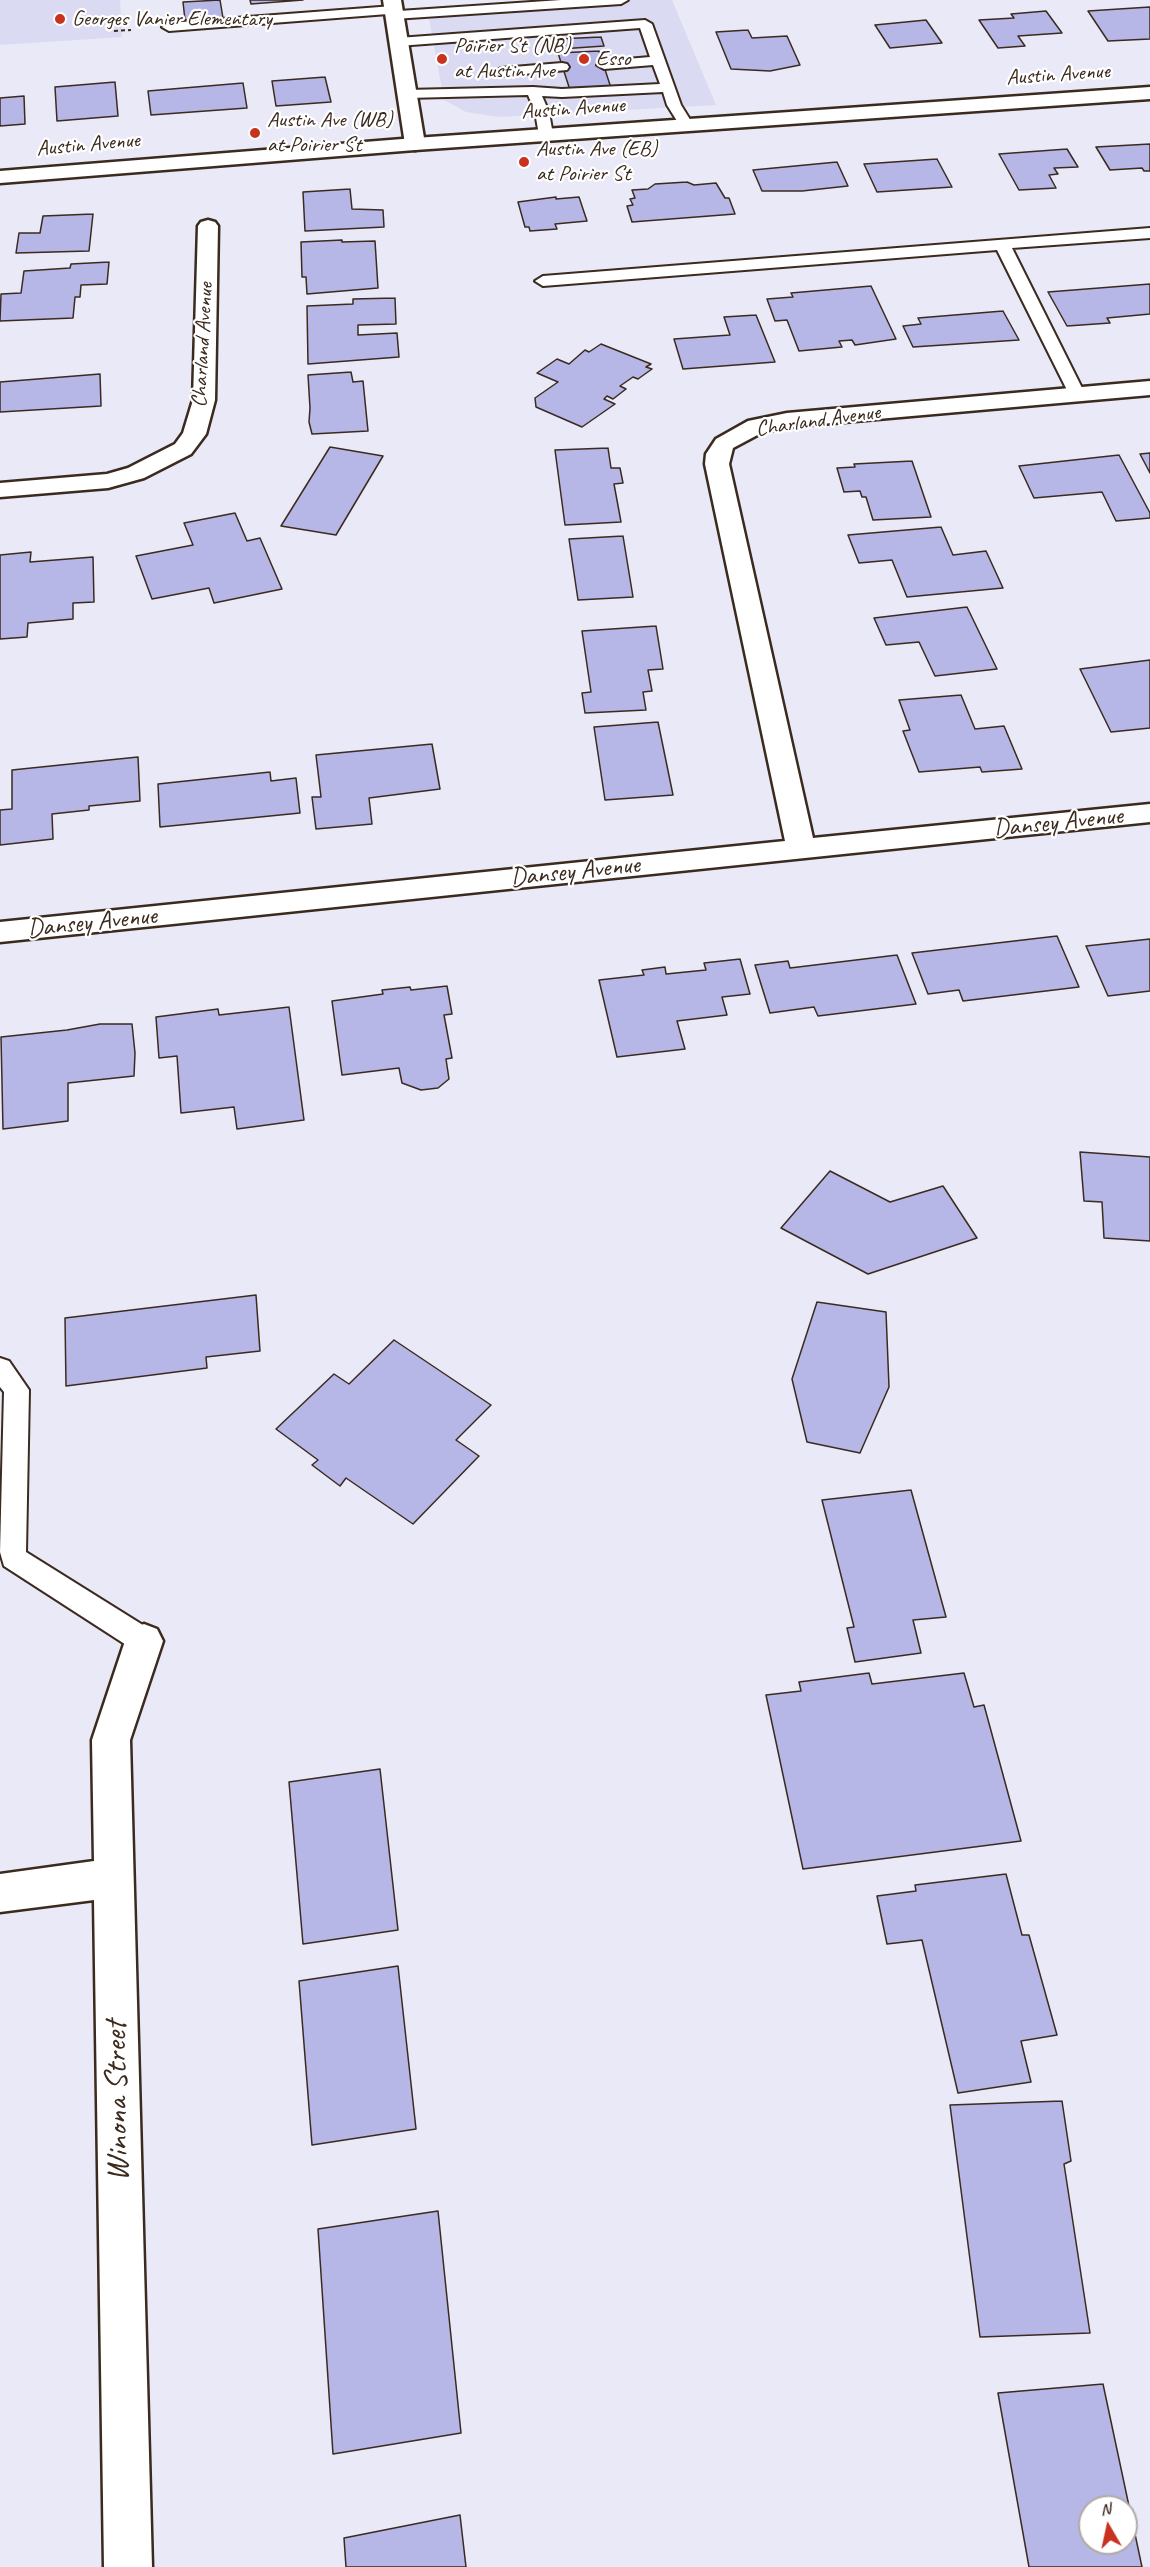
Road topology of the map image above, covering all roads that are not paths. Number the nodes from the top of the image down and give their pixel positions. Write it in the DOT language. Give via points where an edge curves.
graph roads {
  1 [pos="621,0"];
  2 [pos="393,8"];
  3 [pos="169,27"];
  4 [pos="491,35"];
  5 [pos="398,42"];
  6 [pos="658,61"];
  7 [pos="498,63"];
  8 [pos="604,65"];
  9 [pos="562,67"];
  10 [pos="669,88"];
  11 [pos="533,91"];
  12 [pos="506,92"];
  13 [pos="1150,93"];
  14 [pos="407,94"];
  15 [pos="687,126"];
  16 [pos="546,135"];
  17 [pos="415,144"];
  18 [pos="0,177"];
  19 [pos="208,226"];
  20 [pos="1150,233"];
  21 [pos="1003,246"];
  22 [pos="543,281"];
  23 [pos="1150,388"];
  24 [pos="1077,394"];
  25 [pos="0,490"];
  26 [pos="1150,813"];
  27 [pos="801,849"];
  28 [pos="0,932"];
  29 [pos="0,1368"];
  30 [pos="144,1641"];
  31 [pos="114,1878"];
  32 [pos="0,1893"];
  33 [pos="128,2567"];
  1 -- 2 [label="lane"];
  2 -- 3 [label="lane"];
  2 -- 5 [label="street"];
  4 -- 5 [label="lane"];
  4 -- 6 [label="lane" via="645,24"];
  4 -- 7 [label="lane"];
  5 -- 14 [label="street"];
  6 -- 8 [label="lane"];
  6 -- 10 [label="lane"];
  7 -- 9 [label="lane"];
  7 -- 12 [label="lane"];
  10 -- 11 [label="lane"];
  10 -- 15 [label="lane"];
  11 -- 12 [label="lane"];
  11 -- 16 [label="lane"];
  12 -- 14 [label="lane"];
  13 -- 15 [label="street, Austin Avenue"];
  14 -- 17 [label="street"];
  15 -- 16 [label="street, Austin Avenue"];
  16 -- 17 [label="street, Austin Avenue"];
  17 -- 18 [label="street, Austin Avenue"];
  19 -- 25 [label="street, Charland Avenue" via="204,400 194,434 183,449 136,473 108,481"];
  20 -- 21 [label="lane"];
  21 -- 22 [label="lane"];
  21 -- 24 [label="lane"];
  23 -- 24 [label="street, Charland Avenue"];
  24 -- 27 [label="street, Charland Avenue" via="787,420 756,426 724,444 717,464"];
  26 -- 27 [label="street, Dansey Avenue"];
  27 -- 28 [label="street, Dansey Avenue"];
  29 -- 30 [label="lane" via="17,1390 13,1558"];
  30 -- 31 [label="street, Winona Street" via="111,1740"];
  31 -- 32 [label="street"];
  31 -- 33 [label="street, Winona Street"];
}
